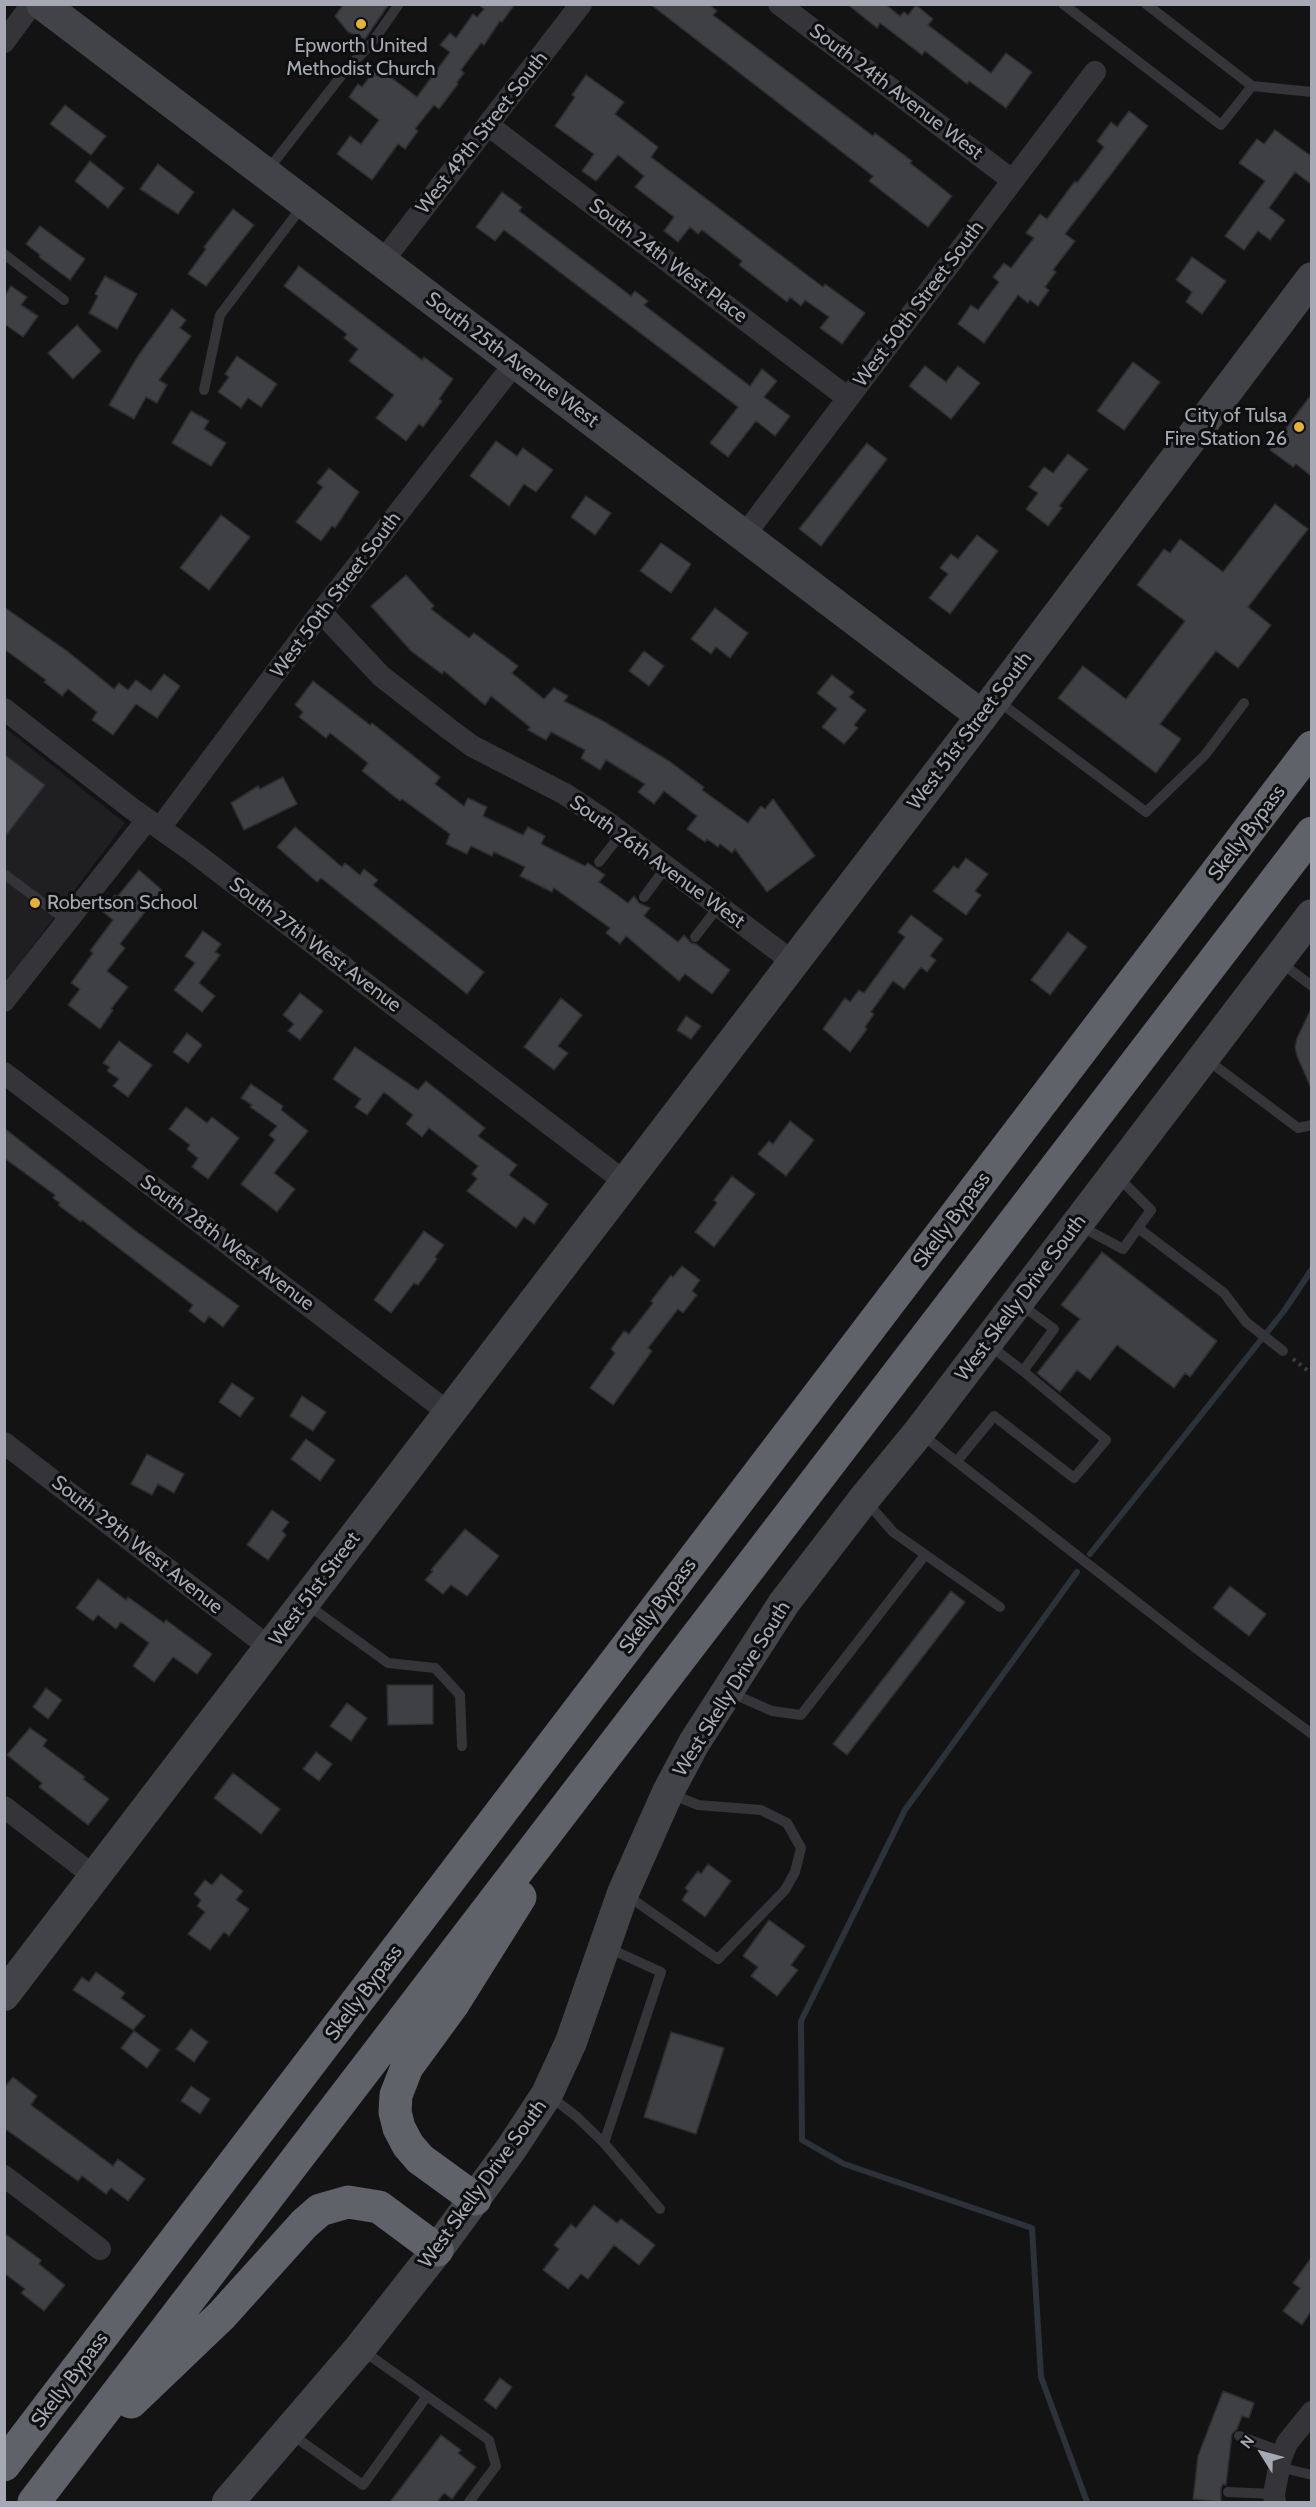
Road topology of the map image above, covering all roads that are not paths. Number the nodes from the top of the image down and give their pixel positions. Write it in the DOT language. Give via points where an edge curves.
graph roads {
  1 [pos="399,4"];
  2 [pos="581,4"];
  3 [pos="779,4"];
  4 [pos="1063,4"];
  5 [pos="1146,4"];
  6 [pos="42,5"];
  7 [pos="4,42"];
  8 [pos="1095,72"];
  9 [pos="1252,86"];
  10 [pos="1311,92"];
  11 [pos="488,125"];
  12 [pos="266,174"];
  13 [pos="1012,180"];
  14 [pos="305,204"];
  15 [pos="4,254"];
  16 [pos="382,262"];
  17 [pos="1311,278"];
  18 [pos="64,300"];
  19 [pos="515,363"];
  20 [pos="204,390"];
  21 [pos="848,398"];
  22 [pos="743,537"];
  23 [pos="321,612"];
  24 [pos="1244,703"];
  25 [pos="988,707"];
  26 [pos="4,708"];
  27 [pos="1311,747"];
  28 [pos="154,824"];
  29 [pos="1311,832"];
  30 [pos="621,833"];
  31 [pos="599,862"];
  32 [pos="666,867"];
  33 [pos="4,874"];
  34 [pos="644,897"];
  35 [pos="718,906"];
  36 [pos="1311,915"];
  37 [pos="66,920"];
  38 [pos="695,937"];
  39 [pos="1277,960"];
  40 [pos="793,962"];
  41 [pos="1311,986"];
  42 [pos="4,1001"];
  43 [pos="1204,1058"];
  44 [pos="4,1073"];
  45 [pos="1311,1125"];
  46 [pos="1115,1174"];
  47 [pos="625,1182"];
  48 [pos="1077,1224"];
  49 [pos="1138,1228"];
  50 [pos="1017,1302"];
  51 [pos="986,1343"];
  52 [pos="1283,1351"];
  53 [pos="1023,1371"];
  54 [pos="448,1413"];
  55 [pos="919,1432"];
  56 [pos="4,1443"];
  57 [pos="957,1461"];
  58 [pos="864,1499"];
  59 [pos="925,1555"];
  60 [pos="305,1603"];
  61 [pos="1000,1607"];
  62 [pos="270,1648"];
  63 [pos="726,1691"];
  64 [pos="629,1723"];
  65 [pos="1311,1734"];
  66 [pos="462,1746"];
  67 [pos="668,1792"];
  68 [pos="4,1807"];
  69 [pos="94,1877"];
  70 [pos="623,1893"];
  71 [pos="603,1945"];
  72 [pos="4,1995"];
  73 [pos="547,2094"];
  74 [pos="604,2143"];
  75 [pos="4,2176"];
  76 [pos="475,2199"];
  77 [pos="660,2209"];
  78 [pos="100,2249"];
  79 [pos="436,2250"];
  80 [pos="360,2348"];
  81 [pos="427,2396"];
  82 [pos="57,2397"];
  83 [pos="1311,2412"];
  84 [pos="288,2432"];
  85 [pos="1239,2436"];
  86 [pos="4,2437"];
  87 [pos="1281,2460"];
  88 [pos="4,2465"];
  89 [pos="1311,2475"];
  90 [pos="54,2476"];
  91 [pos="1228,2492"];
  92 [pos="1275,2498"];
  93 [pos="235,2500"];
  94 [pos="34,2502"];
  95 [pos="469,2502"];
  1 -- 12 [label="lane"];
  2 -- 11 [label="street, West 49th Street South"];
  3 -- 13 [label="street, South 24th Avenue West"];
  4 -- 9 [label="lane" via="1221,126"];
  5 -- 9 [label="lane"];
  6 -- 7 [label="street"];
  6 -- 12 [label="street, South 25th Avenue West"];
  8 -- 13 [label="street, West 50th Street South"];
  9 -- 10 [label="lane"];
  11 -- 16 [label="street, West 49th Street South"];
  11 -- 21 [label="street, South 24th West Place"];
  12 -- 14 [label="street, South 25th Avenue West"];
  13 -- 21 [label="street, West 50th Street South"];
  14 -- 16 [label="street, South 25th Avenue West"];
  14 -- 20 [label="lane" via="220,315"];
  15 -- 18 [label="lane"];
  16 -- 19 [label="street, South 25th Avenue West"];
  17 -- 25 [label="street, West 51st Street South"];
  19 -- 22 [label="street, South 25th Avenue West"];
  19 -- 23 [label="street, West 50th Street South"];
  21 -- 22 [label="street, West 50th Street South"];
  22 -- 25 [label="street, South 25th Avenue West"];
  23 -- 28 [label="street, West 50th Street South"];
  23 -- 30 [label="street, South 26th Avenue West" via="381,676 472,746 565,794"];
  24 -- 25 [label="lane" via="1205,755 1146,812"];
  25 -- 40 [label="street, West 51st Street South"];
  26 -- 28 [label="street, South 27th West Avenue"];
  27 -- 82 [label="highway, Skelly Bypass"];
  28 -- 37 [label="street, West 50th Street South"];
  28 -- 47 [label="street, South 27th West Avenue"];
  29 -- 64 [label="highway"];
  30 -- 31 [label="lane"];
  30 -- 32 [label="street, South 26th Avenue West"];
  32 -- 34 [label="lane"];
  32 -- 35 [label="street, South 26th Avenue West"];
  33 -- 37 [label="lane"];
  35 -- 38 [label="lane"];
  35 -- 40 [label="street, South 26th Avenue West"];
  36 -- 39 [label="street, West Skelly Drive South"];
  37 -- 42 [label="street, West 50th Street South"];
  39 -- 41 [label="lane"];
  39 -- 43 [label="street, West Skelly Drive South"];
  40 -- 47 [label="street, West 51st Street South"];
  43 -- 45 [label="lane" via="1298,1128"];
  43 -- 46 [label="street, West Skelly Drive South"];
  44 -- 54 [label="street, South 28th West Avenue"];
  46 -- 48 [label="street, West Skelly Drive South"];
  46 -- 49 [label="lane" via="1151,1210"];
  47 -- 54 [label="street, West 51st Street"];
  48 -- 49 [label="lane" via="1123,1249"];
  48 -- 50 [label="street, West Skelly Drive South"];
  49 -- 52 [label="lane" via="1224,1293 1246,1322"];
  50 -- 51 [label="street, West Skelly Drive South"];
  50 -- 53 [label="lane" via="1054,1329"];
  51 -- 53 [label="lane"];
  51 -- 55 [label="street, West Skelly Drive South"];
  53 -- 57 [label="lane" via="1106,1440 1074,1478 994,1416"];
  54 -- 60 [label="street, West 51st Street"];
  55 -- 57 [label="lane"];
  55 -- 58 [label="street, West Skelly Drive South"];
  56 -- 62 [label="street, South 29th West Avenue"];
  57 -- 65 [label="lane"];
  58 -- 59 [label="lane" via="893,1532"];
  58 -- 63 [label="street, West Skelly Drive South" via="784,1603"];
  59 -- 61 [label="lane"];
  59 -- 63 [label="lane" via="801,1715 772,1711"];
  60 -- 62 [label="street, West 51st Street"];
  60 -- 66 [label="lane" via="388,1663 435,1668 460,1695"];
  62 -- 69 [label="street, West 51st Street"];
  63 -- 67 [label="street, West Skelly Drive South"];
  64 -- 76 [label="highway" via="453,2004 399,2081 395,2112 408,2145 420,2159"];
  64 -- 90 [label="highway"];
  67 -- 70 [label="street, West Skelly Drive South"];
  67 -- 70 [label="lane" via="698,1804 761,1810 787,1822 801,1848 795,1872 784,1890 718,1959"];
  68 -- 69 [label="street"];
  69 -- 72 [label="street, West 51st Street"];
  70 -- 71 [label="street, West Skelly Drive South"];
  71 -- 73 [label="street, West Skelly Drive South" via="571,2042"];
  71 -- 74 [label="lane" via="661,1972"];
  73 -- 74 [label="lane"];
  73 -- 76 [label="street, West Skelly Drive South"];
  74 -- 77 [label="lane"];
  75 -- 78 [label="street"];
  76 -- 79 [label="street, West Skelly Drive South"];
  79 -- 80 [label="street, West Skelly Drive South"];
  79 -- 90 [label="highway" via="379,2207 348,2202 320,2210 222,2315"];
  80 -- 81 [label="lane"];
  80 -- 84 [label="street, West Skelly Drive South"];
  81 -- 84 [label="lane" via="363,2485"];
  81 -- 95 [label="lane" via="489,2440 496,2466"];
  82 -- 86 [label="highway"];
  82 -- 88 [label="highway, Skelly Bypass"];
  83 -- 87 [label="street"];
  84 -- 93 [label="street, West Skelly Drive South"];
  85 -- 87 [label="lane"];
  87 -- 89 [label="lane"];
  87 -- 92 [label="street"];
  90 -- 94 [label="highway"];
  91 -- 92 [label="lane"];
}
